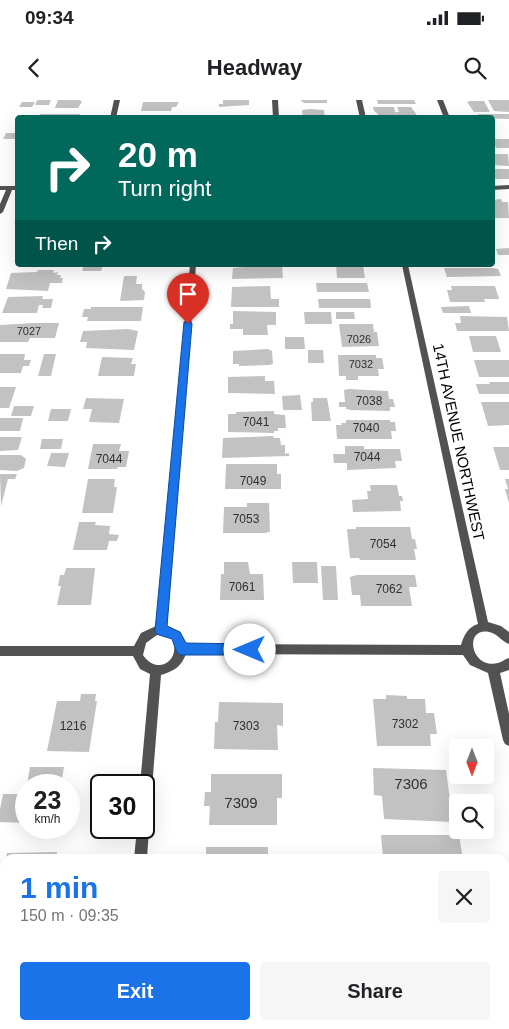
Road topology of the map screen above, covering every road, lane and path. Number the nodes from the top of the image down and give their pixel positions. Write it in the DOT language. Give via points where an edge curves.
graph roads {
  1 [pos="117,100"];
  2 [pos="275,100"];
  3 [pos="359,100"];
  4 [pos="440,100"];
  5 [pos="113,115"];
  6 [pos="276,115"];
  7 [pos="362,115"];
  8 [pos="445,115"];
  9 [pos="509,187"];
  10 [pos="0,188"];
  11 [pos="10,188"];
  12 [pos="15,188"];
  13 [pos="495,188"];
  14 [pos="0,212"];
  15 [pos="193,267"];
  16 [pos="405,267"];
  17 [pos="484,626"];
  18 [pos="161,630"];
  19 [pos="509,639"];
  20 [pos="181,649"];
  21 [pos="467,650"];
  22 [pos="0,651"];
  23 [pos="138,651"];
  24 [pos="509,663"];
  25 [pos="493,669"];
  26 [pos="156,670"];
  27 [pos="509,740"];
  28 [pos="147,774"];
  29 [pos="141,839"];
  30 [pos="140,854"];
  1 -- 5 [label="street"];
  2 -- 6 [label="street"];
  3 -- 7 [label="street"];
  4 -- 8 [label="street"];
  9 -- 13 [label="street"];
  10 -- 11 [label="street"];
  11 -- 12 [label="street"];
  11 -- 14 [label="street"];
  15 -- 18 [label="street"];
  16 -- 17 [label="street, 14TH AVENUE NORTHWEST"];
  17 -- 19 [label="street" via="497,629"];
  17 -- 21 [label="street" via="469,633"];
  18 -- 20 [label="street" via="176,636"];
  18 -- 23 [label="street" via="145,636"];
  20 -- 21 [label="street"];
  20 -- 26 [label="street" via="173,665"];
  21 -- 25 [label="street" via="474,661"];
  22 -- 23 [label="street"];
  23 -- 26 [label="street" via="140,662"];
  24 -- 25 [label="street"];
  25 -- 27 [label="street"];
  26 -- 28 [label="street"];
  29 -- 30 [label="street"];
}
